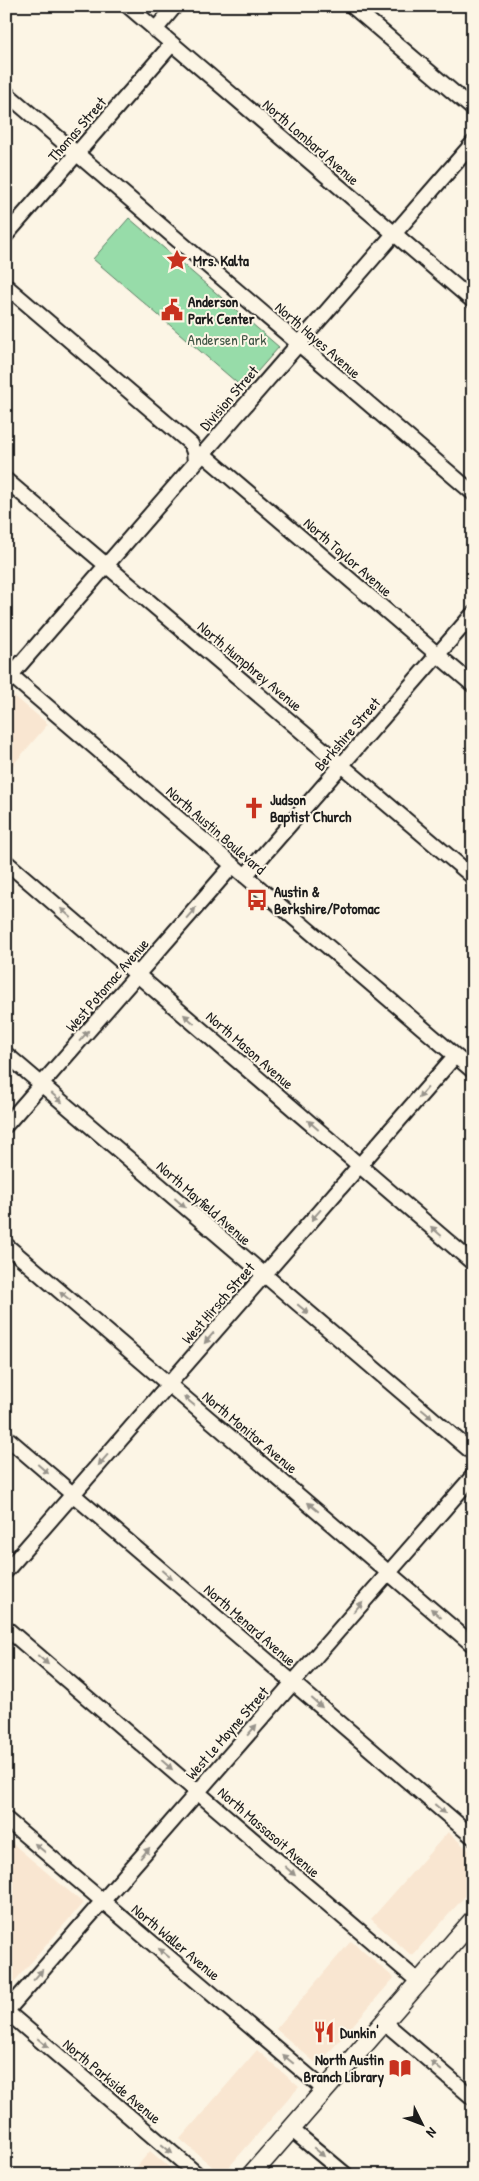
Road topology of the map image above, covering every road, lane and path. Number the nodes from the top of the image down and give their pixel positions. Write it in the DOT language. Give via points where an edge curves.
graph roads {
  1 [pos="128,6"];
  2 [pos="175,6"];
  3 [pos="352,6"];
  4 [pos="155,30"];
  5 [pos="172,44"];
  6 [pos="6,93"];
  7 [pos="473,109"];
  8 [pos="473,143"];
  9 [pos="77,154"];
  10 [pos="394,234"];
  11 [pos="6,235"];
  12 [pos="6,286"];
  13 [pos="473,301"];
  14 [pos="298,344"];
  15 [pos="199,458"];
  16 [pos="6,480"];
  17 [pos="473,493"];
  18 [pos="106,566"];
  19 [pos="473,614"];
  20 [pos="437,655"];
  21 [pos="8,676"];
  22 [pos="473,685"];
  23 [pos="341,765"];
  24 [pos="6,862"];
  25 [pos="233,865"];
  26 [pos="245,876"];
  27 [pos="473,877"];
  28 [pos="137,975"];
  29 [pos="6,1054"];
  30 [pos="455,1056"];
  31 [pos="473,1071"];
  32 [pos="42,1085"];
  33 [pos="6,1125"];
  34 [pos="360,1166"];
  35 [pos="6,1245"];
  36 [pos="473,1263"];
  37 [pos="264,1275"];
  38 [pos="169,1384"];
  39 [pos="6,1437"];
  40 [pos="473,1453"];
  41 [pos="473,1476"];
  42 [pos="73,1494"];
  43 [pos="6,1571"];
  44 [pos="389,1572"];
  45 [pos="6,1628"];
  46 [pos="473,1645"];
  47 [pos="293,1683"];
  48 [pos="198,1792"];
  49 [pos="6,1818"];
  50 [pos="473,1837"];
  51 [pos="103,1901"];
  52 [pos="473,1920"];
  53 [pos="419,1982"];
  54 [pos="6,2012"];
  55 [pos="384,2022"];
  56 [pos="325,2090"];
  57 [pos="473,2098"];
  58 [pos="291,2129"];
  59 [pos="198,2175"];
  60 [pos="251,2175"];
  61 [pos="346,2175"];
  1 -- 4 [label="street, North Lombard Avenue"];
  2 -- 4 [label="street"];
  3 -- 7 [label="street"];
  4 -- 5 [label="street, North Lombard Avenue"];
  5 -- 9 [label="street, Thomas Street"];
  5 -- 10 [label="street, North Lombard Avenue"];
  6 -- 9 [label="street, North Hayes Avenue"];
  8 -- 10 [label="street, Division Street"];
  9 -- 11 [label="street, Thomas Street"];
  9 -- 14 [label="street, North Hayes Avenue"];
  10 -- 13 [label="street, North Lombard Avenue"];
  10 -- 14 [label="street, Division Street"];
  12 -- 15 [label="street" via="191,444"];
  14 -- 15 [label="street, Division Street"];
  14 -- 17 [label="street, North Hayes Avenue"];
  15 -- 18 [label="street, Division Street"];
  15 -- 20 [label="street, North Taylor Avenue"];
  16 -- 18 [label="street, North Humphrey Avenue"];
  18 -- 21 [label="street, Division Street"];
  18 -- 23 [label="street, North Humphrey Avenue"];
  19 -- 20 [label="street, Berkshire Street"];
  20 -- 22 [label="street, North Taylor Avenue"];
  20 -- 23 [label="street, Berkshire Street"];
  21 -- 25 [label="street, North Austin Boulevard"];
  23 -- 26 [label="street, Berkshire Street"];
  23 -- 27 [label="street, North Humphrey Avenue"];
  28 -- 24 [label="street, North Mason Avenue, one-way"];
  25 -- 26 [label="street, North Austin Boulevard"];
  28 -- 25 [label="street, West Potomac Avenue, one-way"];
  26 -- 30 [label="street, North Austin Boulevard"];
  32 -- 28 [label="street, West Potomac Avenue, one-way"];
  34 -- 28 [label="street, North Mason Avenue, one-way"];
  29 -- 32 [label="street, North Mayfield Avenue"];
  30 -- 31 [label="street, North Austin Boulevard"];
  30 -- 34 [label="street, West Hirsch Street, one-way"];
  32 -- 33 [label="street, West Potomac Avenue"];
  32 -- 37 [label="street, North Mayfield Avenue, one-way"];
  36 -- 34 [label="street, North Mason Avenue, one-way"];
  34 -- 37 [label="street, West Hirsch Street, one-way"];
  38 -- 35 [label="street, North Monitor Avenue, one-way"];
  37 -- 38 [label="street, West Hirsch Street, one-way"];
  37 -- 40 [label="street, North Mayfield Avenue, one-way"];
  38 -- 42 [label="street, West Hirsch Street, one-way"];
  44 -- 38 [label="street, North Monitor Avenue, one-way"];
  39 -- 42 [label="street, North Menard Avenue, one-way"];
  41 -- 44 [label="street, West Le Moyne Street"];
  42 -- 43 [label="street, West Hirsch Street"];
  42 -- 47 [label="street, North Menard Avenue, one-way"];
  46 -- 44 [label="street, North Monitor Avenue, one-way"];
  47 -- 44 [label="street, West Le Moyne Street, one-way"];
  45 -- 48 [label="street, North Massasoit Avenue, one-way"];
  48 -- 47 [label="street, West Le Moyne Street, one-way"];
  47 -- 50 [label="street, North Menard Avenue, one-way"];
  51 -- 48 [label="street, West Le Moyne Street, one-way"];
  48 -- 53 [label="street, North Massasoit Avenue, one-way"];
  51 -- 49 [label="street, North Waller Avenue, one-way"];
  54 -- 51 [label="street, West Le Moyne Street, one-way"];
  56 -- 51 [label="street, North Waller Avenue, one-way"];
  52 -- 53 [label="main road"];
  53 -- 55 [label="main road"];
  54 -- 59 [label="street, North Parkside Avenue, one-way"];
  55 -- 56 [label="main road"];
  57 -- 55 [label="street, one-way"];
  56 -- 58 [label="main road"];
  58 -- 60 [label="main road"];
  58 -- 61 [label="street, one-way"];
}
